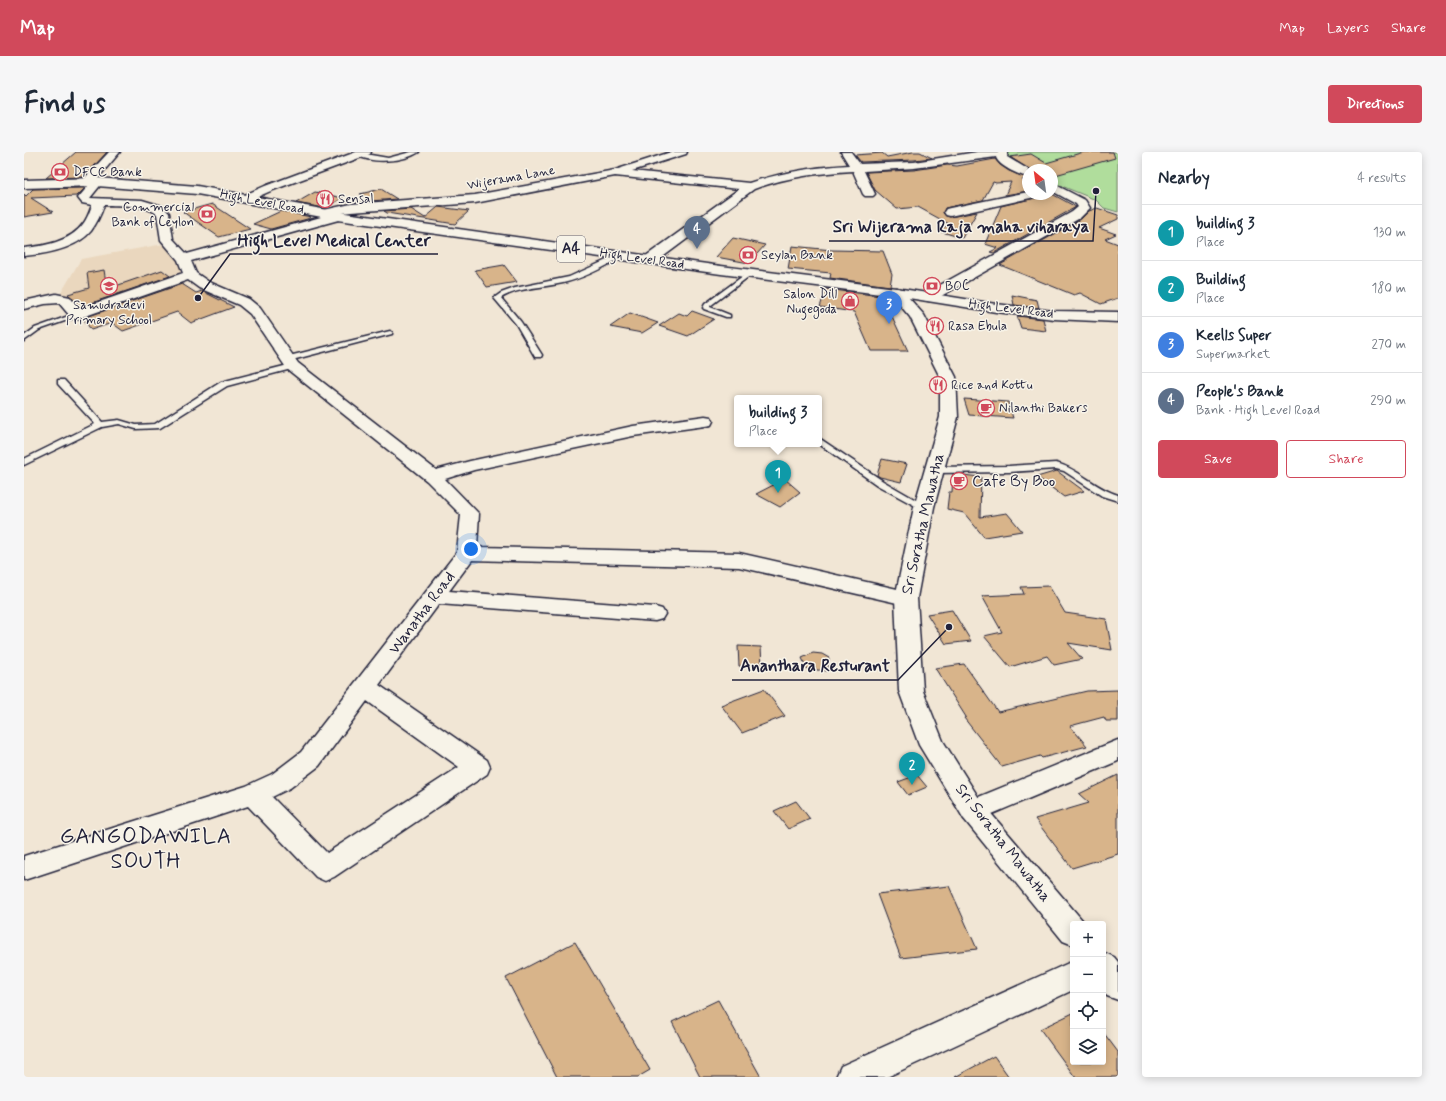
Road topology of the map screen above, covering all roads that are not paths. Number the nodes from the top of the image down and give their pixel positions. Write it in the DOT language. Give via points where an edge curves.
graph roads {
  1 [pos="115,152"];
  2 [pos="416,152"];
  3 [pos="682,152"];
  4 [pos="846,152"];
  5 [pos="1002,153"];
  6 [pos="363,154"];
  7 [pos="857,168"];
  8 [pos="1022,171"];
  9 [pos="614,174"];
  10 [pos="92,182"];
  11 [pos="24,184"];
  12 [pos="750,187"];
  13 [pos="1058,190"];
  14 [pos="869,194"];
  15 [pos="1022,197"];
  16 [pos="244,199"];
  17 [pos="100,201"];
  18 [pos="950,212"];
  19 [pos="323,214"];
  20 [pos="338,216"];
  21 [pos="24,252"];
  22 [pos="620,256"];
  23 [pos="651,259"];
  24 [pos="187,267"];
  25 [pos="749,274"];
  26 [pos="896,292"];
  27 [pos="24,305"];
  28 [pos="923,306"];
  29 [pos="77,315"];
  30 [pos="728,316"];
  31 [pos="1118,318"];
  32 [pos="390,333"];
  33 [pos="24,339"];
  34 [pos="538,355"];
  35 [pos="290,363"];
  36 [pos="61,382"];
  37 [pos="705,421"];
  38 [pos="100,425"];
  39 [pos="822,442"];
  40 [pos="24,462"];
  41 [pos="934,470"];
  42 [pos="433,477"];
  43 [pos="1118,498"];
  44 [pos="924,507"];
  45 [pos="467,554"];
  46 [pos="435,597"];
  47 [pos="906,598"];
  48 [pos="655,614"];
  49 [pos="365,687"];
  50 [pos="1118,750"];
  51 [pos="253,794"];
  52 [pos="973,811"];
  53 [pos="24,868"];
  54 [pos="1070,927"];
  55 [pos="1106,971"];
  56 [pos="1070,976"];
  57 [pos="1118,985"];
  58 [pos="852,1077"];
  1 -- 10 [label="street"];
  2 -- 6 [label="lane" via="384,160"];
  3 -- 9 [label="street"];
  4 -- 7 [label="street"];
  5 -- 7 [label="street" via="914,165"];
  5 -- 8 [label="street" via="1002,158 1007,163"];
  6 -- 16 [label="street"];
  7 -- 12 [label="street" via="790,174"];
  7 -- 14 [label="street"];
  9 -- 12 [label="street, Wijerama Lane"];
  9 -- 19 [label="street, Wijerama Lane" via="475,200 351,208"];
  10 -- 11 [label="main road, High Level Road / A4"];
  10 -- 16 [label="main road, High Level Road / A4" via="197,190"];
  10 -- 17 [label="street" via="84,198 86,201"];
  12 -- 23 [label="street"];
  13 -- 28 [label="street" via="1081,202 1084,208"];
  15 -- 18 [label="street"];
  16 -- 19 [label="main road, High Level Road / A4"];
  17 -- 21 [label="street" via="85,231 67,242 36,252"];
  17 -- 24 [label="street" via="142,204 158,209 163,213 167,240"];
  19 -- 20 [label="main road, High Level Road / A4"];
  20 -- 22 [label="main road, High Level Road / A4"];
  20 -- 24 [label="street"];
  22 -- 23 [label="main road, High Level Road / A4"];
  22 -- 34 [label="lane" via="576,277 510,290 497,298 519,323"];
  23 -- 25 [label="main road, High Level Road / A4"];
  24 -- 29 [label="street"];
  24 -- 35 [label="street" via="204,285 244,302 255,311"];
  25 -- 26 [label="main road, High Level Road / A4"];
  25 -- 30 [label="lane" via="707,305 706,308"];
  26 -- 28 [label="main road, Sri Soratha Mawatha"];
  26 -- 28 [label="main road, High Level Road / A4"];
  27 -- 29 [label="street" via="58,298 65,300"];
  28 -- 31 [label="main road, High Level Road / A4"];
  28 -- 41 [label="main road, Sri Soratha Mawatha" via="948,377 950,417"];
  29 -- 33 [label="lane" via="37,329"];
  32 -- 35 [label="lane"];
  35 -- 38 [label="lane" via="224,384 157,426 136,427 119,422"];
  35 -- 42 [label="street"];
  36 -- 38 [label="lane"];
  37 -- 42 [label="street" via="633,430 478,464"];
  38 -- 40 [label="lane"];
  39 -- 44 [label="lane" via="880,483"];
  41 -- 43 [label="lane" via="1056,466 1067,469 1105,494"];
  41 -- 44 [label="main road, Sri Soratha Mawatha"];
  42 -- 45 [label="street" via="470,514"];
  44 -- 47 [label="main road, Sri Soratha Mawatha"];
  45 -- 46 [label="street, Wanatha Road"];
  45 -- 47 [label="street" via="739,560"];
  46 -- 48 [label="street"];
  46 -- 49 [label="street, Wanatha Road"];
  47 -- 52 [label="main road, Sri Soratha Mawatha" via="911,691 932,745"];
  49 -- 51 [label="street, Wanatha Road" via="310,759 281,781"];
  49 -- 51 [label="street" via="478,767 325,869"];
  50 -- 52 [label="street"];
  51 -- 53 [label="street, Wanatha Road"];
  52 -- 54 [label="main road, Sri Soratha Mawatha"];
  55 -- 57 [label="main road"];
  56 -- 58 [label="street"];
}
